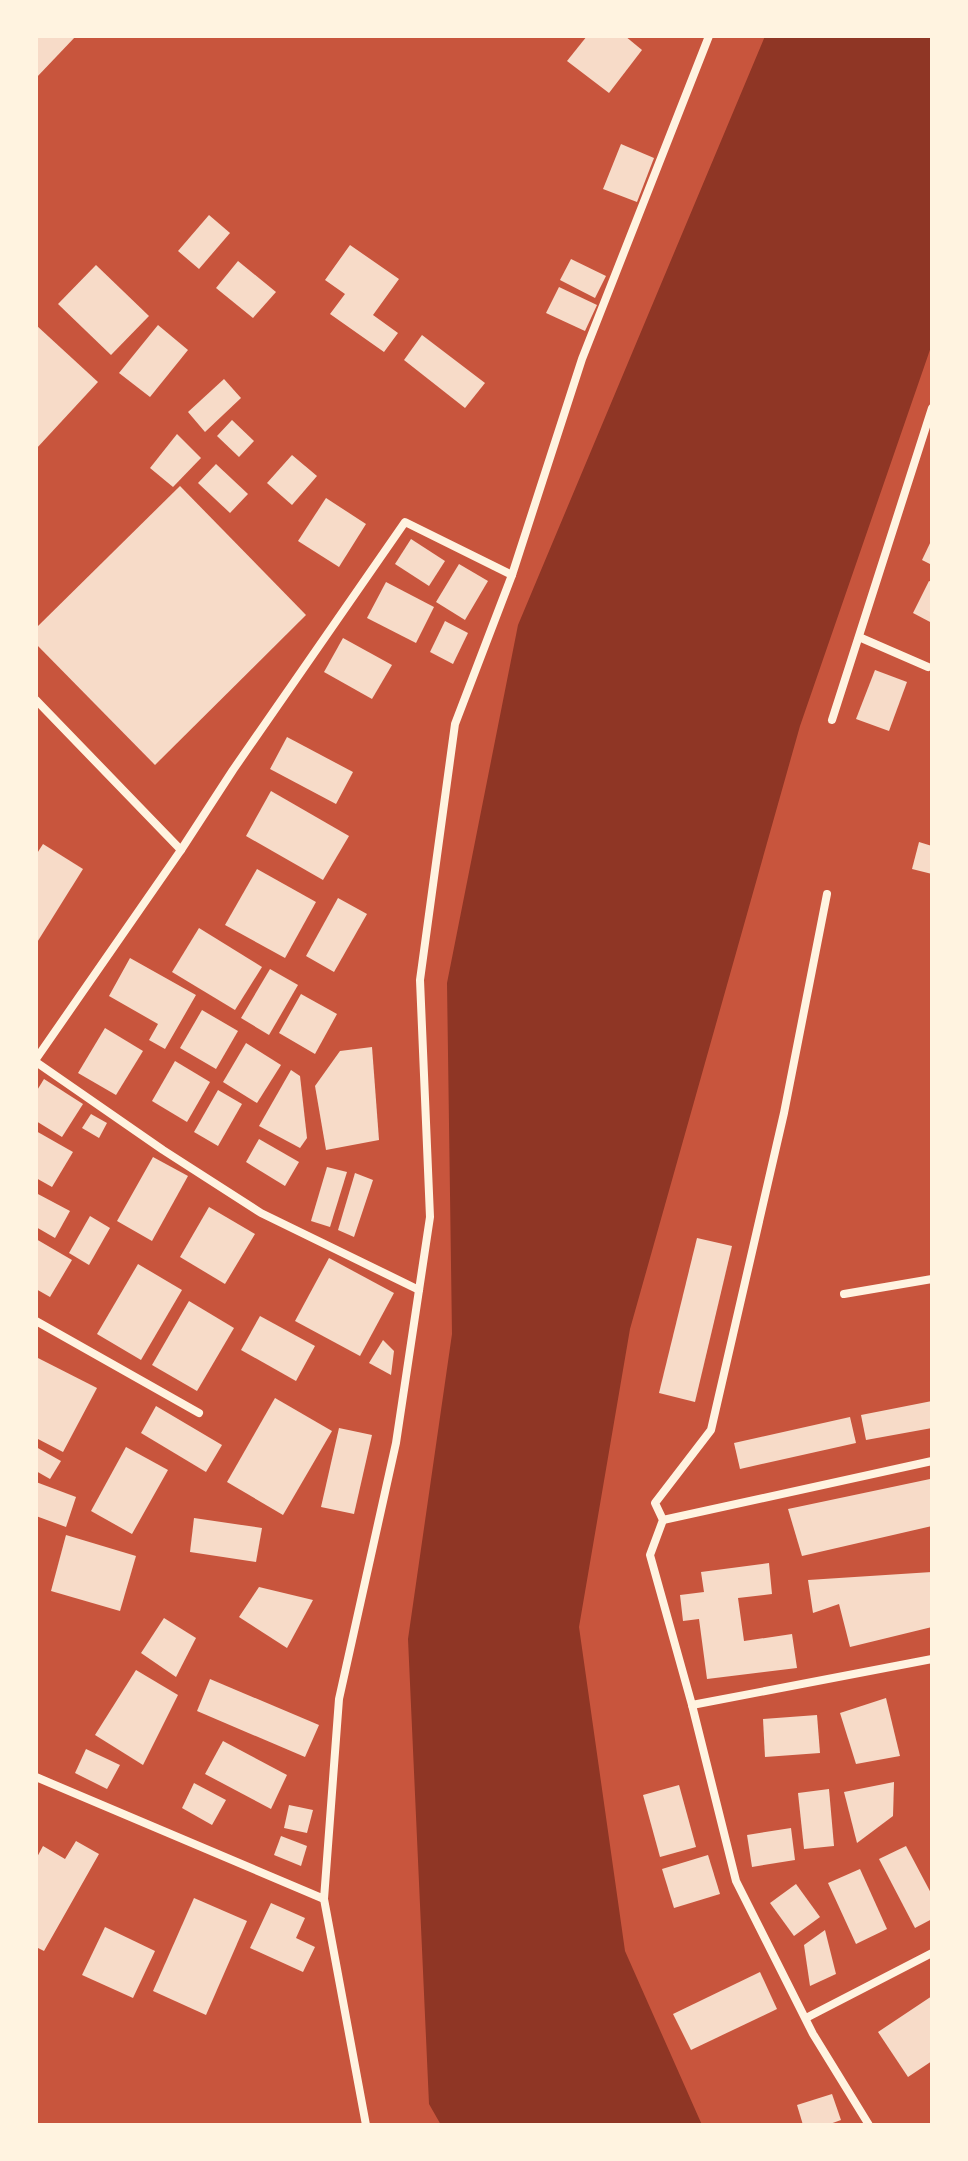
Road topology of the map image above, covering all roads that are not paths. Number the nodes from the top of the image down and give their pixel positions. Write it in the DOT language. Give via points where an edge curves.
graph roads {
  1 [pos="709,36"];
  2 [pos="932,408"];
  3 [pos="512,575"];
  4 [pos="859,637"];
  5 [pos="928,667"];
  6 [pos="36,700"];
  7 [pos="832,720"];
  8 [pos="181,850"];
  9 [pos="827,894"];
  10 [pos="36,1060"];
  11 [pos="932,1279"];
  12 [pos="419,1290"];
  13 [pos="844,1294"];
  14 [pos="36,1321"];
  15 [pos="199,1413"];
  16 [pos="932,1461"];
  17 [pos="663,1520"];
  18 [pos="932,1659"];
  19 [pos="692,1705"];
  20 [pos="36,1777"];
  21 [pos="324,1899"];
  22 [pos="932,1953"];
  23 [pos="806,2018"];
  24 [pos="366,2125"];
  25 [pos="869,2125"];
  1 -- 3 [label="street" via="582,359"];
  2 -- 4 [label="street"];
  3 -- 8 [label="street" via="405,522"];
  3 -- 12 [label="street" via="455,724 420,980 430,1217"];
  4 -- 5 [label="street"];
  4 -- 7 [label="street"];
  6 -- 8 [label="street"];
  8 -- 10 [label="street"];
  9 -- 17 [label="street" via="784,1113 711,1430 655,1503"];
  10 -- 12 [label="street" via="261,1213"];
  11 -- 13 [label="street"];
  12 -- 21 [label="street" via="396,1443 339,1699"];
  14 -- 15 [label="street"];
  16 -- 17 [label="street"];
  17 -- 19 [label="street" via="650,1555"];
  18 -- 19 [label="street"];
  19 -- 23 [label="street" via="736,1881"];
  20 -- 21 [label="street"];
  21 -- 24 [label="street"];
  22 -- 23 [label="street"];
  23 -- 25 [label="street"];
}
